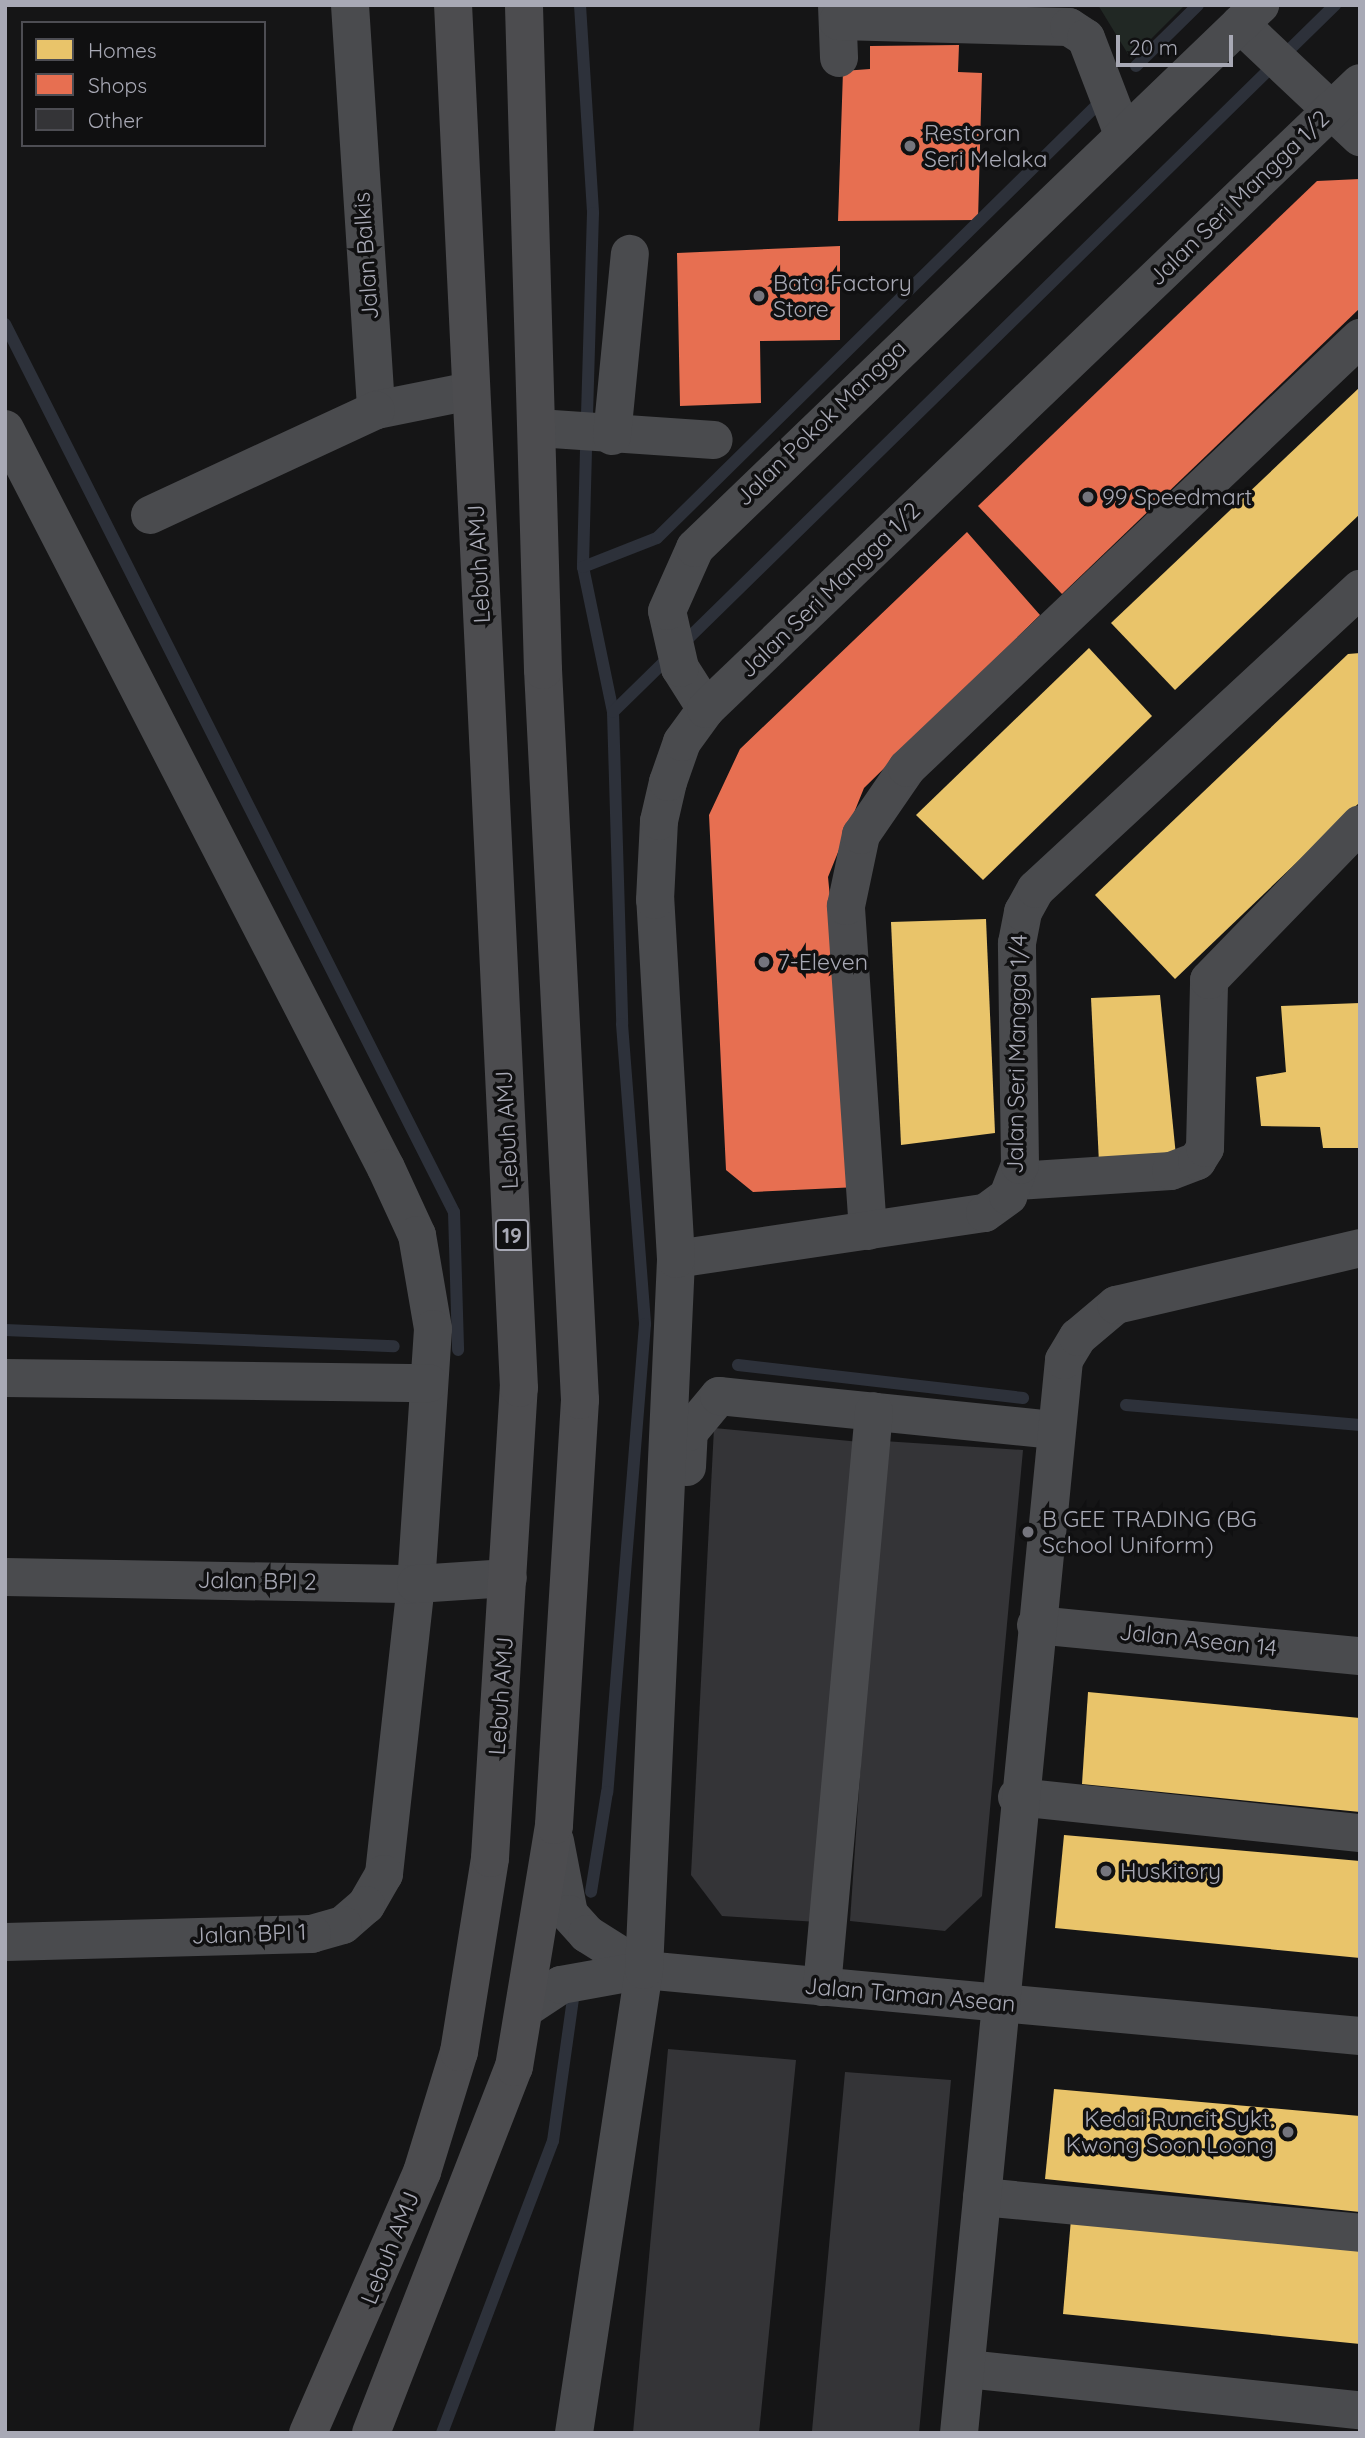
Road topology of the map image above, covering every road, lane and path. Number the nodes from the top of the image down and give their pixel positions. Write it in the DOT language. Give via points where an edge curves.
graph roads {
  1 [pos="350,5"];
  2 [pos="453,5"];
  3 [pos="524,5"];
  4 [pos="1254,25"];
  5 [pos="838,28"];
  6 [pos="1360,83"];
  7 [pos="1332,108"];
  8 [pos="1122,132"];
  9 [pos="1360,137"];
  10 [pos="630,254"];
  11 [pos="1360,338"];
  12 [pos="471,391"];
  13 [pos="376,410"];
  14 [pos="538,428"];
  15 [pos="5,429"];
  16 [pos="612,436"];
  17 [pos="714,440"];
  18 [pos="150,515"];
  19 [pos="1360,589"];
  20 [pos="706,709"];
  21 [pos="1360,824"];
  22 [pos="1017,1181"];
  23 [pos="868,1231"];
  24 [pos="1360,1248"];
  25 [pos="676,1259"];
  26 [pos="5,1378"];
  27 [pos="429,1383"];
  28 [pos="874,1411"];
  29 [pos="1055,1430"];
  30 [pos="5,1577"];
  31 [pos="508,1578"];
  32 [pos="416,1584"];
  33 [pos="1036,1625"];
  34 [pos="1360,1656"];
  35 [pos="1017,1797"];
  36 [pos="554,1825"];
  37 [pos="1360,1833"];
  38 [pos="5,1942"];
  39 [pos="655,1971"];
  40 [pos="822,1987"];
  41 [pos="998,2003"];
  42 [pos="526,2008"];
  43 [pos="1360,2036"];
  44 [pos="982,2197"];
  45 [pos="1360,2233"];
  46 [pos="967,2368"];
  47 [pos="1360,2410"];
  48 [pos="308,2433"];
  49 [pos="371,2433"];
  50 [pos="574,2433"];
  51 [pos="959,2433"];
  1 -- 13 [label="street, Jalan Balkis"];
  2 -- 12 [label="highway, Lebuh AMJ / 19"];
  3 -- 14 [label="highway"];
  4 -- 7 [label="street" via="1298,79"];
  4 -- 8 [label="street, Jalan Pokok Mangga"];
  5 -- 8 [label="street" via="1069,27 1086,38"];
  6 -- 7 [label="street, Jalan Seri Mangga 1/2"];
  7 -- 9 [label="street"];
  7 -- 20 [label="street, Jalan Seri Mangga 1/2"];
  8 -- 20 [label="street, Jalan Pokok Mangga" via="708,531 683,564 667,611 680,668"];
  10 -- 16 [label="street"];
  11 -- 23 [label="street" via="907,768 862,835 846,905"];
  12 -- 13 [label="street"];
  12 -- 31 [label="highway, Lebuh AMJ / 19" via="519,1388"];
  13 -- 18 [label="street"];
  14 -- 16 [label="street"];
  14 -- 36 [label="highway" via="543,670 580,1400"];
  15 -- 27 [label="street, Jalan BPI 1" via="241,876 417,1235 432,1297"];
  16 -- 17 [label="street"];
  19 -- 22 [label="street, Jalan Seri Mangga 1/4" via="1036,889 1023,912"];
  20 -- 25 [label="street, Jalan Seri Mangga 1/2" via="682,742 668,782 655,858"];
  21 -- 22 [label="street" via="1209,979 1205,1148 1198,1161 1171,1171"];
  22 -- 23 [label="street, Jalan Seri Mangga 1/4" via="985,1213"];
  23 -- 25 [label="street, Jalan Seri Mangga 1/4"];
  24 -- 29 [label="street" via="1116,1305 1078,1336 1064,1360"];
  25 -- 39 [label="street, Jalan Seri Mangga 1/2"];
  26 -- 27 [label="street"];
  27 -- 32 [label="street, Jalan BPI 1"];
  28 -- 29 [label="street"];
  28 -- 39 [label="street" via="719,1396 689,1432"];
  28 -- 40 [label="street"];
  29 -- 33 [label="street"];
  30 -- 32 [label="street, Jalan BPI 2"];
  31 -- 32 [label="street, Jalan BPI 2"];
  31 -- 48 [label="highway, Lebuh AMJ / 19" via="490,1858 459,2052 422,2172"];
  32 -- 38 [label="street, Jalan BPI 1" via="384,1874 366,1905 344,1925 312,1934"];
  33 -- 34 [label="street, Jalan Asean 14"];
  33 -- 35 [label="street"];
  35 -- 37 [label="street"];
  35 -- 41 [label="street"];
  36 -- 39 [label="street, Jalan Taman Asean" via="569,1913 587,1934"];
  36 -- 42 [label="highway"];
  39 -- 40 [label="street, Jalan Taman Asean"];
  39 -- 42 [label="street" via="561,1985"];
  39 -- 50 [label="street"];
  40 -- 41 [label="street, Jalan Taman Asean"];
  41 -- 43 [label="street, Jalan Taman Asean"];
  41 -- 44 [label="street"];
  42 -- 49 [label="highway" via="487,2140"];
  44 -- 45 [label="street"];
  44 -- 46 [label="street"];
  46 -- 47 [label="street"];
  46 -- 51 [label="street"];
}
